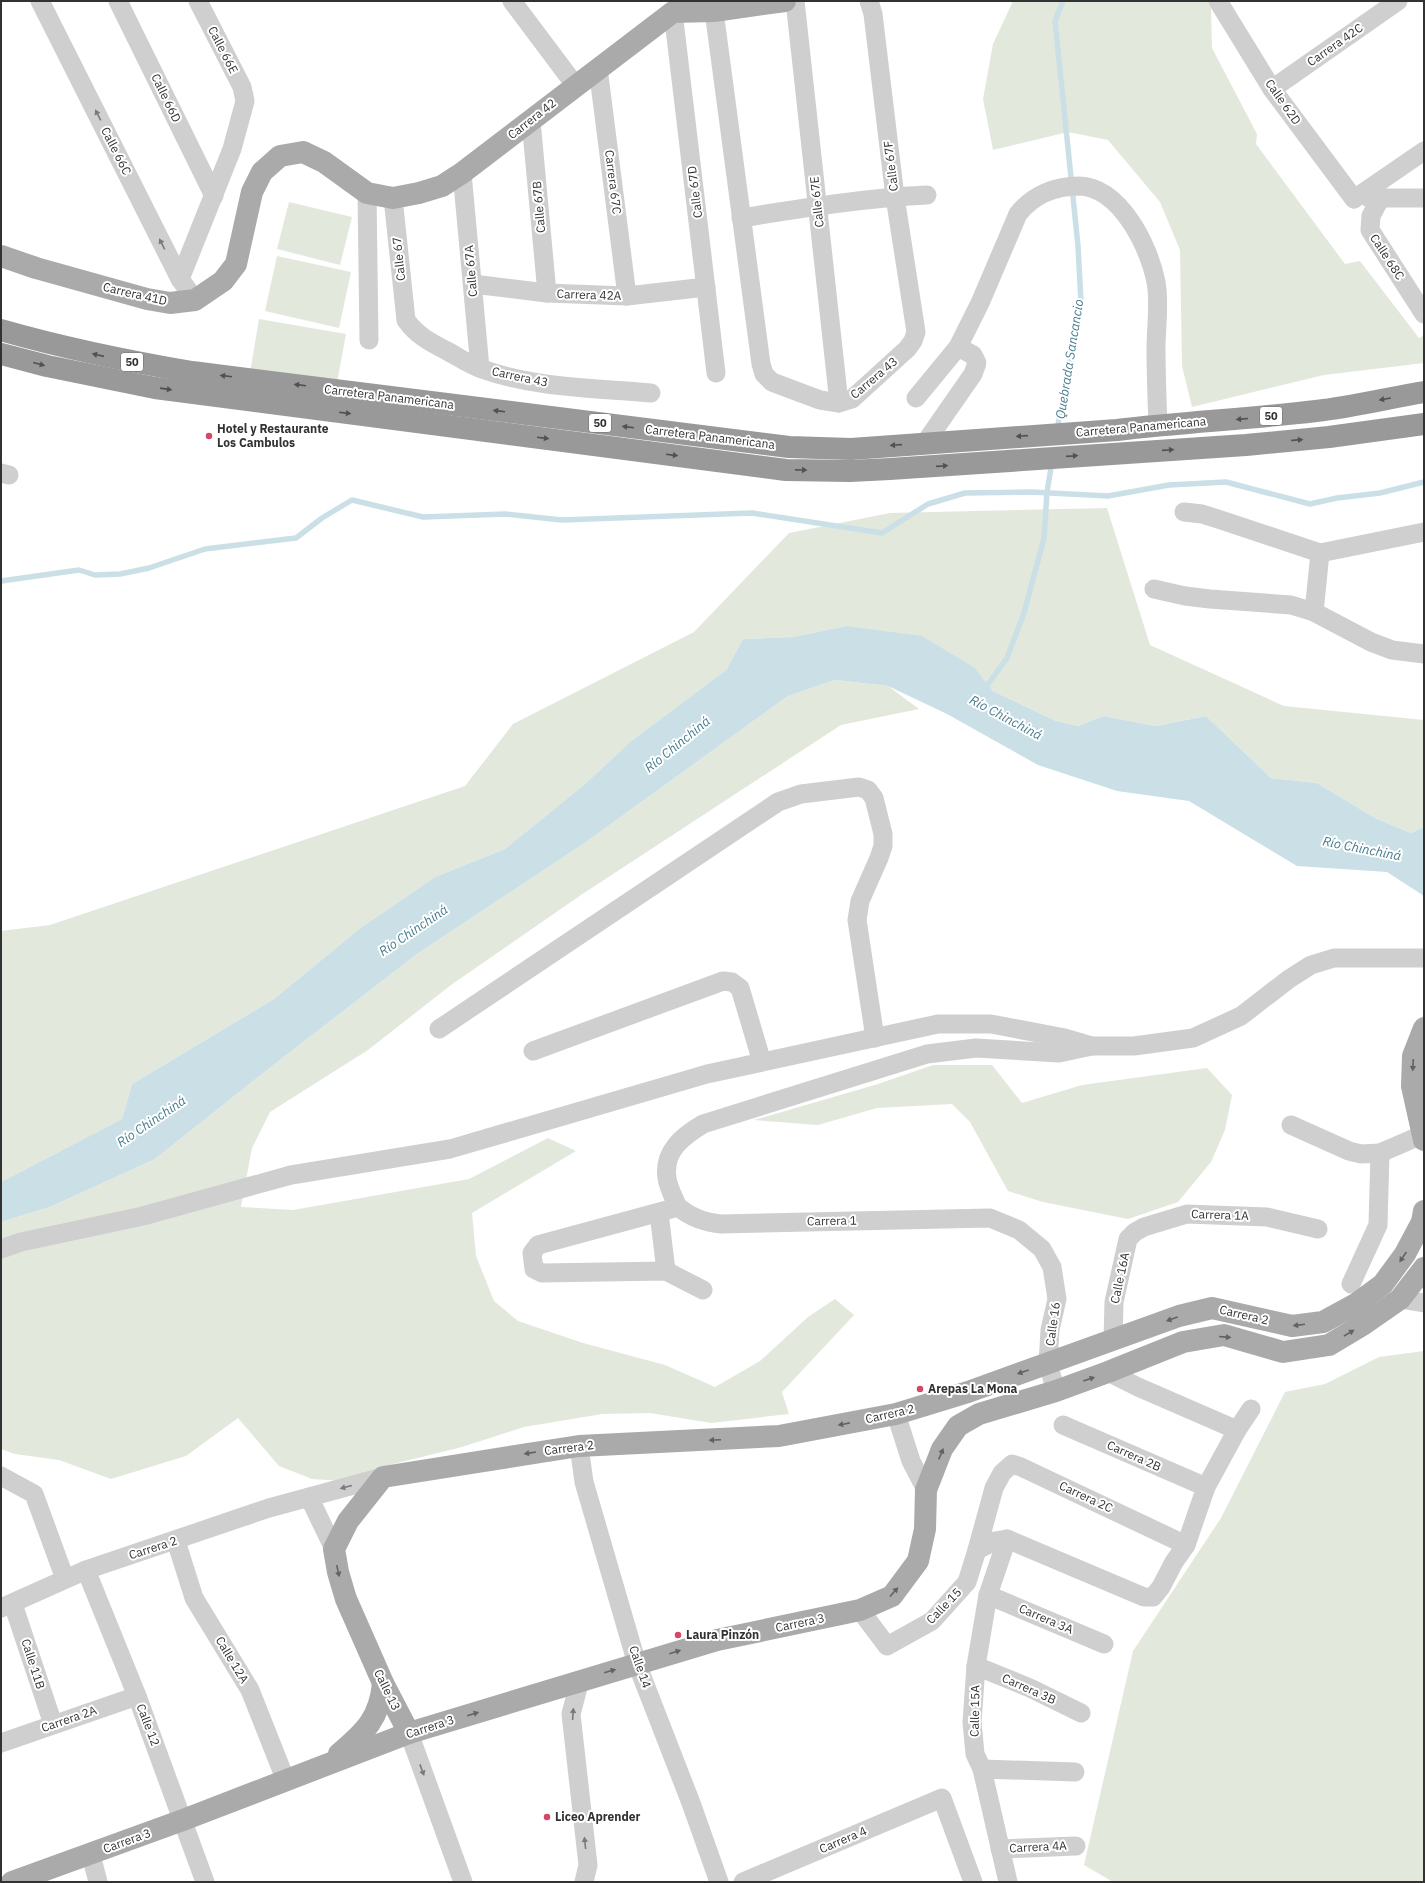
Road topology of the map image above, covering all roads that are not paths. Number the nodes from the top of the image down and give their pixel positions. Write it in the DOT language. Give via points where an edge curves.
graph roads {
  1 [pos="40,1"];
  2 [pos="118,1"];
  3 [pos="198,1"];
  4 [pos="512,1"];
  5 [pos="795,1"];
  6 [pos="868,1"];
  7 [pos="1218,1"];
  8 [pos="1398,1"];
  9 [pos="777,2"];
  10 [pos="693,9"];
  11 [pos="598,68"];
  12 [pos="575,85"];
  13 [pos="1272,89"];
  14 [pos="531,121"];
  15 [pos="1424,151"];
  16 [pos="280,156"];
  17 [pos="462,173"];
  18 [pos="367,193"];
  19 [pos="927,195"];
  20 [pos="214,196"];
  21 [pos="895,197"];
  22 [pos="1381,197"];
  23 [pos="393,198"];
  24 [pos="1354,199"];
  25 [pos="1422,202"];
  26 [pos="818,206"];
  27 [pos="741,218"];
  28 [pos="1,256"];
  29 [pos="180,279"];
  30 [pos="473,284"];
  31 [pos="706,287"];
  32 [pos="547,293"];
  33 [pos="627,296"];
  34 [pos="195,300"];
  35 [pos="1424,314"];
  36 [pos="1,319"];
  37 [pos="406,320"];
  38 [pos="1,330"];
  39 [pos="916,332"];
  40 [pos="369,340"];
  41 [pos="48,343"];
  42 [pos="958,347"];
  43 [pos="6,356"];
  44 [pos="480,368"];
  45 [pos="716,373"];
  46 [pos="1424,392"];
  47 [pos="650,393"];
  48 [pos="916,398"];
  49 [pos="838,403"];
  50 [pos="1158,425"];
  51 [pos="1418,428"];
  52 [pos="930,443"];
  53 [pos="1184,512"];
  54 [pos="1424,532"];
  55 [pos="1320,553"];
  56 [pos="1154,589"];
  57 [pos="1314,612"];
  58 [pos="1424,654"];
  59 [pos="1424,958"];
  60 [pos="1424,1028"];
  61 [pos="439,1029"];
  62 [pos="875,1038"];
  63 [pos="1092,1046"];
  64 [pos="533,1051"];
  65 [pos="762,1062"];
  66 [pos="1291,1125"];
  67 [pos="1424,1136"];
  68 [pos="1380,1153"];
  69 [pos="678,1207"];
  70 [pos="1424,1211"];
  71 [pos="659,1212"];
  72 [pos="990,1218"];
  73 [pos="1318,1230"];
  74 [pos="1128,1240"];
  75 [pos="1,1248"];
  76 [pos="1424,1268"];
  77 [pos="666,1271"];
  78 [pos="1350,1284"];
  79 [pos="703,1290"];
  80 [pos="1400,1299"];
  81 [pos="1424,1303"];
  82 [pos="1114,1340"];
  83 [pos="1048,1364"];
  84 [pos="1108,1372"];
  85 [pos="1056,1391"];
  86 [pos="1251,1409"];
  87 [pos="896,1414"];
  88 [pos="1063,1425"];
  89 [pos="1237,1430"];
  90 [pos="579,1446"];
  91 [pos="1,1476"];
  92 [pos="383,1477"];
  93 [pos="994,1488"];
  94 [pos="1206,1488"];
  95 [pos="926,1490"];
  96 [pos="309,1497"];
  97 [pos="1007,1539"];
  98 [pos="176,1541"];
  99 [pos="1186,1545"];
  100 [pos="334,1549"];
  101 [pos="977,1550"];
  102 [pos="86,1570"];
  103 [pos="65,1579"];
  104 [pos="988,1595"];
  105 [pos="7,1606"];
  106 [pos="860,1610"];
  107 [pos="1104,1644"];
  108 [pos="637,1664"];
  109 [pos="976,1666"];
  110 [pos="580,1680"];
  111 [pos="383,1683"];
  112 [pos="137,1696"];
  113 [pos="1081,1713"];
  114 [pos="53,1724"];
  115 [pos="409,1733"];
  116 [pos="1,1743"];
  117 [pos="328,1763"];
  118 [pos="982,1769"];
  119 [pos="1075,1772"];
  120 [pos="286,1780"];
  121 [pos="183,1820"];
  122 [pos="1076,1846"];
  123 [pos="1000,1849"];
  124 [pos="91,1855"];
  125 [pos="13,1882"];
  126 [pos="98,1882"];
  127 [pos="205,1882"];
  128 [pos="463,1882"];
  129 [pos="584,1882"];
  130 [pos="720,1882"];
  131 [pos="743,1882"];
  132 [pos="973,1882"];
  133 [pos="1008,1882"];
  29 -- 1 [label="street, Calle 66C, one-way"];
  2 -- 20 [label="street, Calle 66D"];
  3 -- 20 [label="street, Calle 66E" via="242,87 245,101 232,149"];
  4 -- 12 [label="street"];
  5 -- 26 [label="street, Calle 67E"];
  6 -- 21 [label="street, Calle 67F" via="873,14"];
  7 -- 13 [label="street, Calle 62D"];
  8 -- 13 [label="street, Carrera 42C"];
  9 -- 10 [label="main road, Carrera 42"];
  10 -- 11 [label="main road, Carrera 42"];
  10 -- 27 [label="street"];
  10 -- 31 [label="street, Calle 67D"];
  11 -- 12 [label="main road, Carrera 42"];
  11 -- 33 [label="street, Carrera 67C"];
  12 -- 14 [label="main road, Carrera 42"];
  13 -- 24 [label="street, Calle 62D"];
  14 -- 17 [label="main road, Carrera 42"];
  14 -- 32 [label="street, Calle 67B"];
  15 -- 24 [label="street"];
  16 -- 18 [label="main road, Carrera 42" via="303,152 324,162"];
  16 -- 34 [label="main road, Carrera 41D" via="262,172 252,192 236,264 223,281"];
  17 -- 23 [label="main road, Carrera 42" via="442,186"];
  17 -- 30 [label="street, Calle 67A"];
  18 -- 23 [label="main road, Carrera 42"];
  18 -- 40 [label="street"];
  19 -- 21 [label="street"];
  20 -- 29 [label="street"];
  21 -- 26 [label="street"];
  21 -- 39 [label="street, Calle 67F"];
  22 -- 24 [label="street"];
  22 -- 25 [label="street"];
  22 -- 35 [label="street, Calle 68C" via="1371,216 1370,230"];
  23 -- 37 [label="street, Calle 67"];
  26 -- 27 [label="street"];
  26 -- 49 [label="street, Calle 67E"];
  27 -- 49 [label="street, Carrera 43" via="764,374 772,382 820,400"];
  28 -- 34 [label="main road, Carrera 41D" via="147,299 170,303"];
  29 -- 34 [label="street, Calle 66C"];
  30 -- 32 [label="street, Carrera 42A"];
  30 -- 44 [label="street, Calle 67A"];
  31 -- 33 [label="street, Carrera 42A"];
  31 -- 45 [label="street, Calle 67D"];
  32 -- 33 [label="street, Carrera 42A"];
  36 -- 41 [label="highway"];
  37 -- 44 [label="street, Carrera 43" via="413,331 428,342"];
  38 -- 41 [label="highway, Carretera Panamericana / 50"];
  39 -- 49 [label="street, Carrera 43" via="907,349 852,399"];
  52 -- 41 [label="highway, Carretera Panamericana / 50, one-way" via="850,449 789,447 192,372"];
  42 -- 48 [label="street"];
  42 -- 50 [label="street" via="1018,214 1025,204 1052,190 1064,187 1081,186 1098,190 1116,203 1129,218 1152,265 1157,284"];
  42 -- 52 [label="street" via="973,355 977,363 974,374"];
  43 -- 51 [label="highway, Carretera Panamericana / 50, one-way" via="155,388 786,470 890,469 1246,445"];
  44 -- 47 [label="street, Carrera 43" via="535,382"];
  46 -- 50 [label="highway, Carretera Panamericana / 50, one-way" via="1319,411"];
  50 -- 52 [label="highway, Carretera Panamericana / 50, one-way"];
  53 -- 55 [label="street" via="1202,514"];
  54 -- 55 [label="street"];
  55 -- 57 [label="street"];
  56 -- 57 [label="street" via="1210,599 1291,605"];
  57 -- 58 [label="street" via="1371,642 1392,650"];
  59 -- 63 [label="street" via="1334,958 1311,965 1241,1016 1193,1038 1134,1046"];
  60 -- 67 [label="main road, one-way" via="1413,1056 1412,1086"];
  61 -- 62 [label="street" via="778,802 801,794 859,787 868,790 874,798 883,834 883,846 860,900 857,920"];
  62 -- 63 [label="street" via="938,1024 991,1024 1065,1038"];
  62 -- 65 [label="street"];
  63 -- 69 [label="street" via="1059,1053 976,1048 927,1054 703,1124 684,1135 668,1157 667,1178"];
  64 -- 65 [label="street" via="724,981 732,982 740,988"];
  65 -- 75 [label="street" via="707,1074 450,1149 291,1175 143,1216"];
  66 -- 68 [label="street" via="1349,1151 1361,1154"];
  67 -- 68 [label="street"];
  68 -- 78 [label="street" via="1378,1225"];
  69 -- 71 [label="street"];
  69 -- 72 [label="street, Carrera 1" via="691,1217 721,1224"];
  70 -- 82 [label="main road, Carrera 2, one-way" via="1422,1222 1405,1254 1383,1284 1356,1304 1323,1322 1292,1326 1212,1308 1179,1316"];
  71 -- 77 [label="street"];
  71 -- 77 [label="street" via="538,1245 532,1253 534,1269 542,1273"];
  72 -- 83 [label="street, Calle 16" via="1019,1230 1042,1249 1052,1267 1057,1299 1050,1330"];
  73 -- 74 [label="street, Carrera 1A" via="1267,1217 1187,1214 1144,1227"];
  74 -- 82 [label="street, Calle 16A" via="1114,1302"];
  76 -- 80 [label="main road, Carrera 2"];
  77 -- 79 [label="street"];
  80 -- 81 [label="street"];
  84 -- 80 [label="main road, Carrera 2, one-way" via="1183,1342 1224,1335 1283,1352 1329,1345"];
  82 -- 83 [label="main road, Carrera 2"];
  83 -- 85 [label="street, Calle 16"];
  83 -- 87 [label="main road, Carrera 2, one-way"];
  85 -- 84 [label="main road, Carrera 2, one-way"];
  84 -- 89 [label="street"];
  95 -- 85 [label="main road, Carrera 2, one-way" via="942,1449 958,1426 979,1414"];
  86 -- 89 [label="street"];
  87 -- 90 [label="main road, Carrera 2, one-way" via="778,1436"];
  87 -- 95 [label="street" via="911,1461"];
  88 -- 94 [label="street, Carrera 2B"];
  89 -- 94 [label="street"];
  90 -- 92 [label="main road, Carrera 2, one-way"];
  90 -- 108 [label="street, Calle 14" via="584,1482"];
  91 -- 103 [label="street" via="34,1494"];
  92 -- 96 [label="street, Carrera 2, one-way"];
  92 -- 100 [label="main road" via="348,1521"];
  93 -- 99 [label="street, Carrera 2C" via="1002,1473 1012,1464"];
  93 -- 101 [label="street, Calle 15"];
  94 -- 99 [label="street"];
  106 -- 95 [label="main road, one-way" via="892,1596 918,1561 925,1529"];
  96 -- 98 [label="street, Carrera 2" via="269,1508"];
  96 -- 100 [label="street"];
  97 -- 99 [label="street" via="1144,1597 1153,1597"];
  97 -- 101 [label="street" via="995,1541"];
  97 -- 104 [label="street, Calle 15A"];
  98 -- 102 [label="street, Carrera 2"];
  98 -- 120 [label="street, Calle 12A" via="194,1598 250,1690"];
  100 -- 111 [label="main road, Calle 13, one-way" via="346,1599"];
  101 -- 106 [label="street, Calle 15" via="967,1582 949,1604 932,1621 887,1646"];
  102 -- 103 [label="street, Carrera 2"];
  102 -- 112 [label="street, Calle 12"];
  103 -- 105 [label="street, Carrera 2"];
  104 -- 107 [label="street, Carrera 3A"];
  104 -- 109 [label="street, Calle 15A"];
  105 -- 114 [label="street, Calle 11B"];
  108 -- 106 [label="main road, Carrera 3, one-way" via="717,1640"];
  110 -- 108 [label="main road, Carrera 3, one-way"];
  108 -- 130 [label="street, Calle 14"];
  109 -- 113 [label="street, Carrera 3B"];
  109 -- 118 [label="street, Calle 15A" via="972,1722 975,1754"];
  115 -- 110 [label="main road, Carrera 3, one-way"];
  129 -- 110 [label="street, one-way" via="588,1865 571,1714"];
  111 -- 115 [label="main road, Calle 13"];
  111 -- 117 [label="main road" via="381,1700 373,1720 362,1734"];
  112 -- 114 [label="street, Carrera 2A"];
  112 -- 121 [label="street, Calle 12"];
  114 -- 116 [label="street, Carrera 2A"];
  115 -- 117 [label="main road, Carrera 3"];
  115 -- 128 [label="street, Calle 13, one-way"];
  117 -- 120 [label="main road, Carrera 3"];
  118 -- 119 [label="street"];
  118 -- 123 [label="street, Calle 15A"];
  120 -- 121 [label="main road, Carrera 3"];
  121 -- 124 [label="main road, Carrera 3"];
  121 -- 127 [label="street, Calle 12"];
  122 -- 123 [label="street, Carrera 4A"];
  123 -- 133 [label="street, Calle 15A"];
  124 -- 125 [label="main road, Carrera 3"];
  124 -- 126 [label="street"];
  131 -- 132 [label="street, Carrera 4" via="942,1798"];
}
